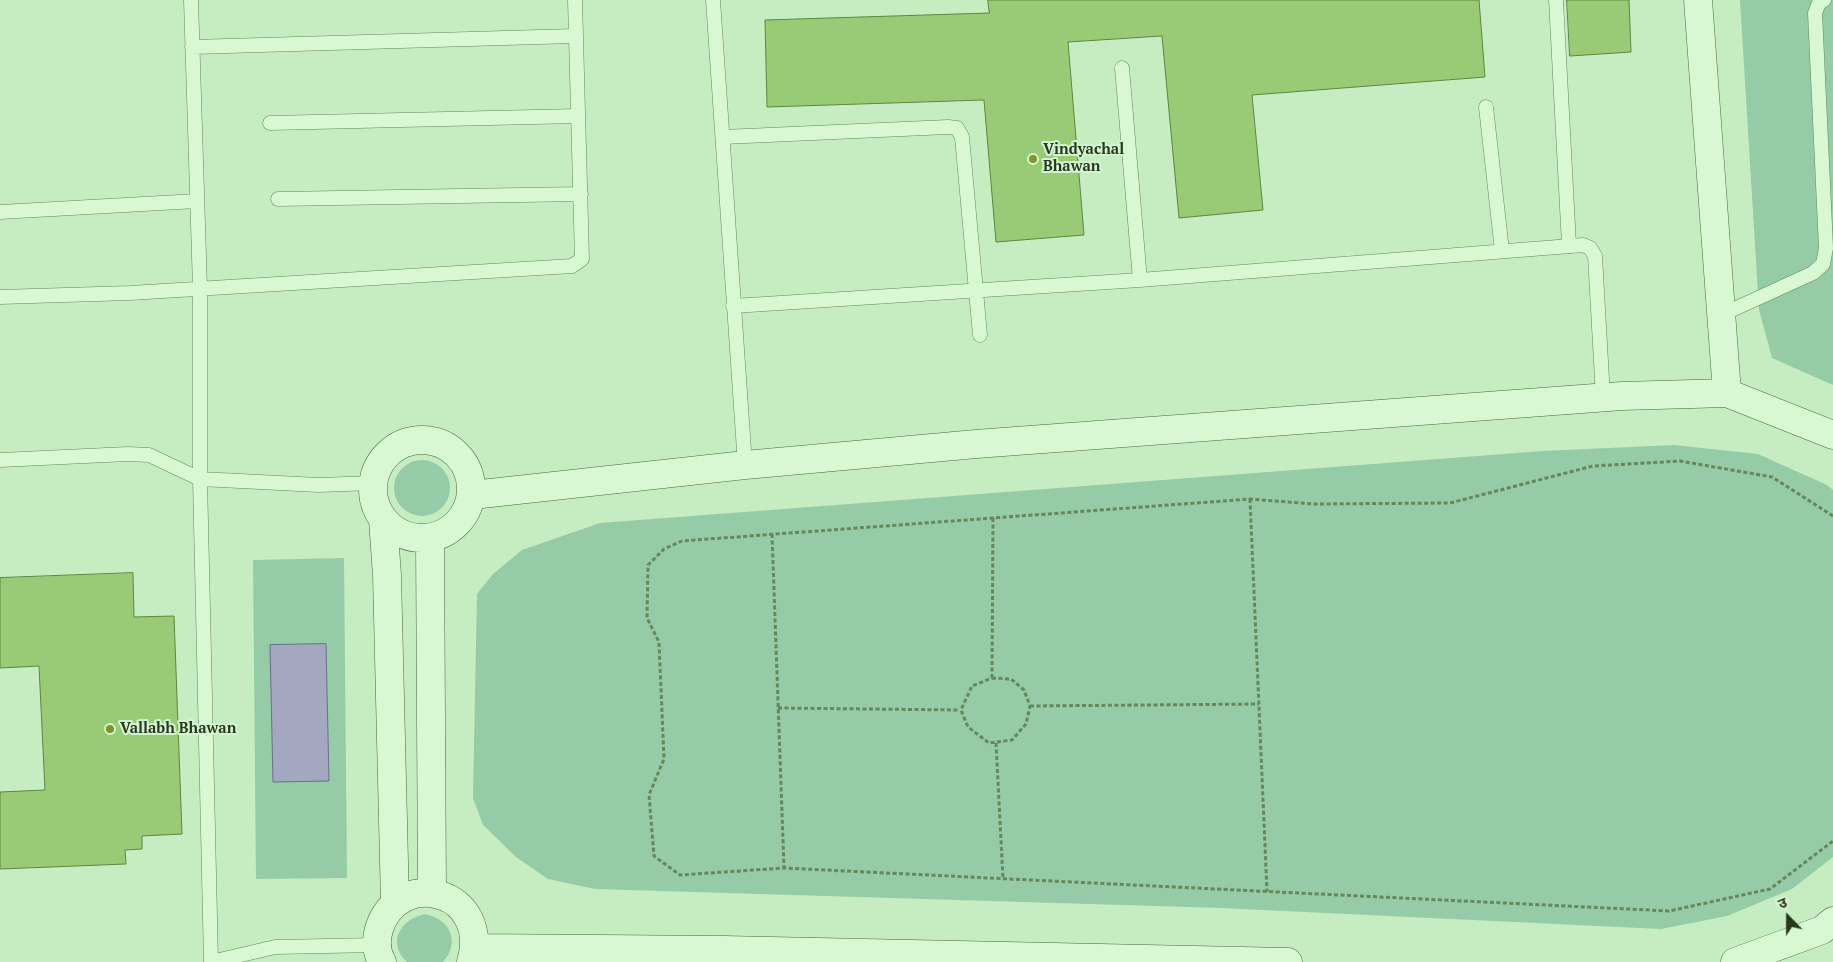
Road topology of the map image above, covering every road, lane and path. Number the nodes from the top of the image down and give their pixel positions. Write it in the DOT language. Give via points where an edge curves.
graph roads {
  1 [pos="191,0"];
  2 [pos="574,0"];
  3 [pos="713,0"];
  4 [pos="1556,0"];
  5 [pos="1698,0"];
  6 [pos="1824,0"];
  7 [pos="574,36"];
  8 [pos="192,48"];
  9 [pos="1122,68"];
  10 [pos="1486,107"];
  11 [pos="578,116"];
  12 [pos="270,123"];
  13 [pos="723,137"];
  14 [pos="581,194"];
  15 [pos="278,199"];
  16 [pos="197,201"];
  17 [pos="0,212"];
  18 [pos="1570,245"];
  19 [pos="1502,251"];
  20 [pos="1140,280"];
  21 [pos="200,288"];
  22 [pos="976,291"];
  23 [pos="0,297"];
  24 [pos="733,306"];
  25 [pos="1721,315"];
  26 [pos="980,335"];
  27 [pos="1727,393"];
  28 [pos="1603,397"];
  29 [pos="1833,435"];
  30 [pos="0,460"];
  31 [pos="745,465"];
  32 [pos="200,479"];
  33 [pos="373,483"];
  34 [pos="472,495"];
  35 [pos="1250,499"];
  36 [pos="1833,516"];
  37 [pos="993,518"];
  38 [pos="383,520"];
  39 [pos="772,534"];
  40 [pos="430,538"];
  41 [pos="992,678"];
  42 [pos="1259,704"];
  43 [pos="1030,706"];
  44 [pos="778,708"];
  45 [pos="960,710"];
  46 [pos="996,742"];
  47 [pos="1833,841"];
  48 [pos="784,868"];
  49 [pos="1003,879"];
  50 [pos="1267,892"];
  51 [pos="432,893"];
  52 [pos="395,903"];
  53 [pos="1833,921"];
  54 [pos="380,954"];
  55 [pos="473,955"];
  56 [pos="724,956"];
  57 [pos="979,959"];
  58 [pos="211,962"];
  59 [pos="1288,962"];
  60 [pos="1735,962"];
  1 -- 8 [label="lane"];
  2 -- 7 [label="lane"];
  3 -- 13 [label="lane"];
  4 -- 18 [label="lane"];
  5 -- 25 [label="street"];
  6 -- 25 [label="lane" via="1815,13 1826,248 1823,264 1813,273"];
  7 -- 8 [label="lane"];
  7 -- 11 [label="lane"];
  8 -- 16 [label="lane"];
  9 -- 20 [label="lane"];
  10 -- 19 [label="lane"];
  11 -- 12 [label="lane"];
  11 -- 14 [label="lane"];
  13 -- 22 [label="lane" via="957,128 962,137"];
  13 -- 24 [label="lane"];
  14 -- 15 [label="lane"];
  14 -- 21 [label="lane" via="582,259 572,266"];
  16 -- 17 [label="lane"];
  16 -- 21 [label="lane"];
  18 -- 19 [label="lane"];
  18 -- 28 [label="lane" via="1590,248 1595,256"];
  19 -- 20 [label="lane"];
  20 -- 22 [label="lane"];
  21 -- 23 [label="lane"];
  21 -- 32 [label="lane"];
  22 -- 24 [label="lane"];
  22 -- 26 [label="lane"];
  24 -- 31 [label="lane"];
  25 -- 27 [label="street"];
  27 -- 28 [label="street"];
  27 -- 29 [label="street"];
  28 -- 31 [label="street" via="976,444"];
  30 -- 32 [label="lane" via="149,455"];
  31 -- 34 [label="street"];
  32 -- 33 [label="lane"];
  32 -- 58 [label="lane"];
  33 -- 34 [label="street" via="378,467 388,453 403,444 420,440 437,442 452,449 464,462 471,478"];
  33 -- 38 [label="street" via="375,503"];
  34 -- 40 [label="street" via="458,524"];
  35 -- 36 [label="path" via="1315,504 1450,503 1593,466 1680,461 1772,477"];
  35 -- 37 [label="path"];
  35 -- 42 [label="path"];
  37 -- 39 [label="path"];
  37 -- 41 [label="path"];
  38 -- 40 [label="street" via="404,535"];
  38 -- 52 [label="street"];
  39 -- 44 [label="path"];
  39 -- 48 [label="path" via="682,541 664,549 648,565 647,618 660,642 664,759 648,795 654,856 680,875"];
  40 -- 51 [label="street"];
  41 -- 43 [label="path" via="1011,679 1024,690"];
  41 -- 45 [label="path" via="972,686"];
  42 -- 43 [label="path"];
  42 -- 50 [label="path"];
  43 -- 46 [label="path" via="1026,724 1012,740"];
  44 -- 45 [label="path"];
  44 -- 48 [label="path"];
  45 -- 46 [label="path" via="968,727 989,743"];
  46 -- 49 [label="path"];
  47 -- 50 [label="path" via="1770,889 1669,911"];
  48 -- 49 [label="path"];
  49 -- 50 [label="path"];
  51 -- 52 [label="street" via="413,894"];
  51 -- 55 [label="street" via="450,898 465,911 474,928"];
  52 -- 54 [label="street" via="382,918 377,936"];
  53 -- 60 [label="street" via="1822,930"];
  54 -- 58 [label="lane" via="275,947"];
  55 -- 56 [label="street"];
  56 -- 57 [label="street"];
  57 -- 59 [label="street"];
}
